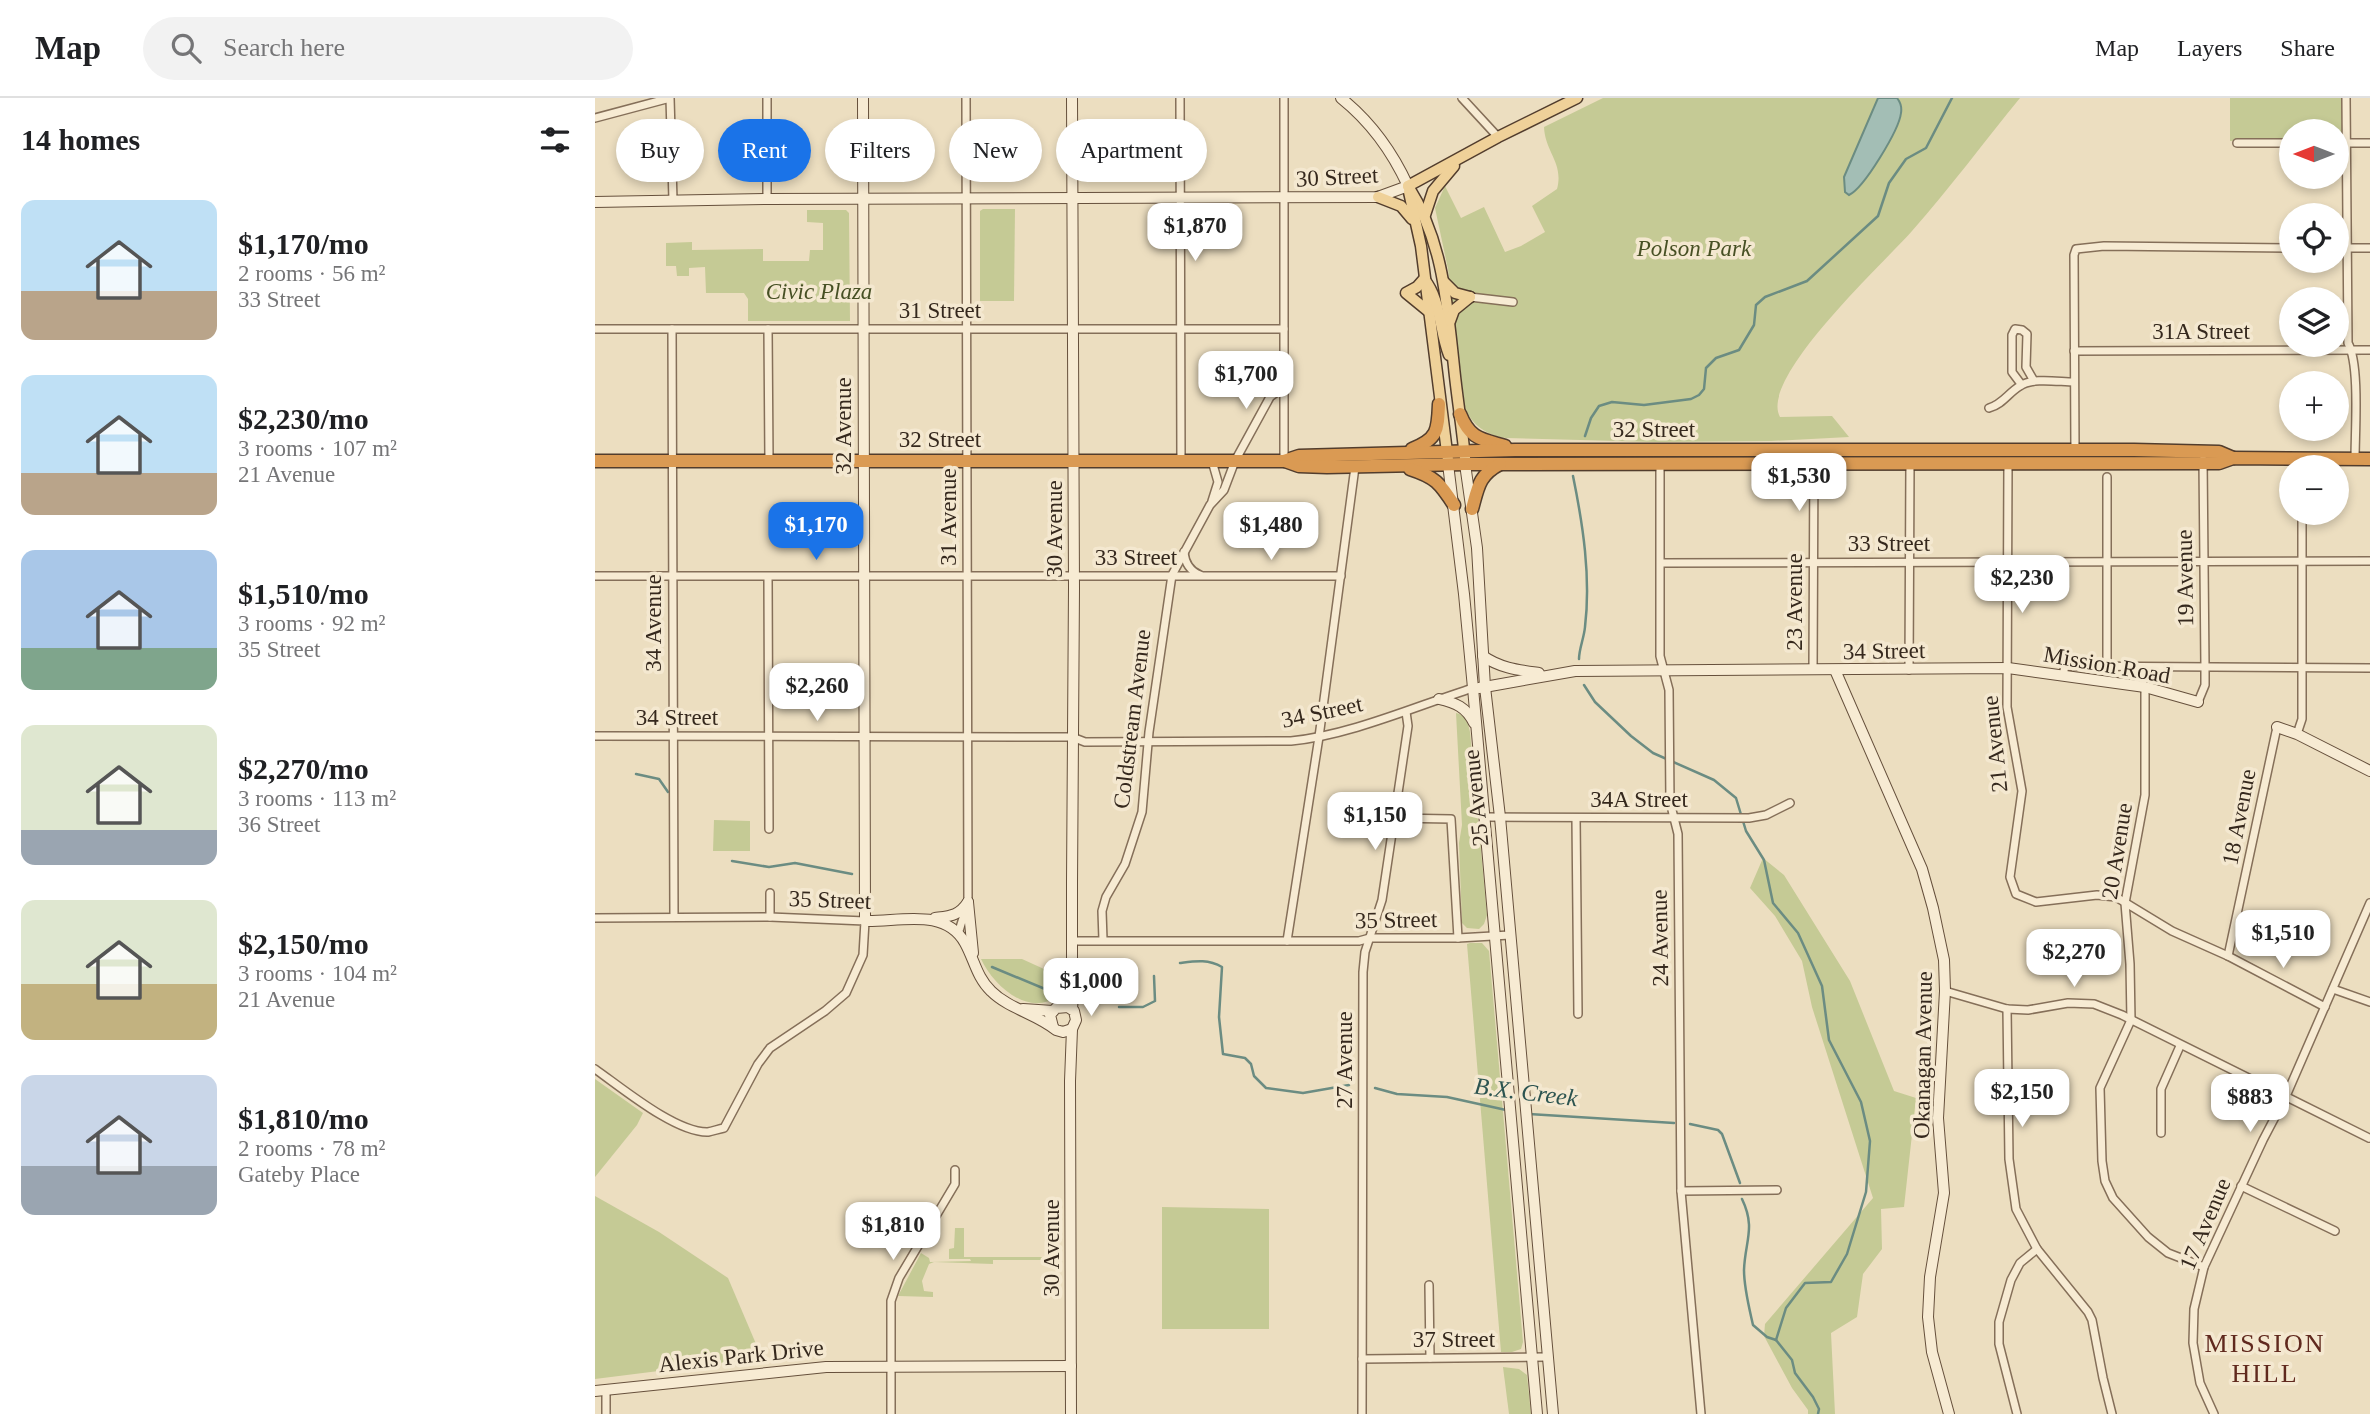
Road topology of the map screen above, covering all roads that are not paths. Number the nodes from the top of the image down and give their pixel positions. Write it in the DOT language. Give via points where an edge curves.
graph roads {
  1 [pos="670,98"];
  2 [pos="767,98"];
  3 [pos="863,98"];
  4 [pos="966,98"];
  5 [pos="1072,98"];
  6 [pos="1180,98"];
  7 [pos="1284,98"];
  8 [pos="1341,98"];
  9 [pos="1462,98"];
  10 [pos="1577,98"];
  11 [pos="2346,98"];
  12 [pos="595,118"];
  13 [pos="2346,119"];
  14 [pos="1498,137"];
  15 [pos="2237,143"];
  16 [pos="2279,143"];
  17 [pos="2349,143"];
  18 [pos="2370,143"];
  19 [pos="1461,159"];
  20 [pos="1408,186"];
  21 [pos="1180,198"];
  22 [pos="1284,198"];
  23 [pos="1378,198"];
  24 [pos="767,199"];
  25 [pos="862,199"];
  26 [pos="967,199"];
  27 [pos="1072,199"];
  28 [pos="673,200"];
  29 [pos="595,202"];
  30 [pos="1425,215"];
  31 [pos="1414,221"];
  32 [pos="2279,248"];
  33 [pos="2349,248"];
  34 [pos="2370,248"];
  35 [pos="2347,273"];
  36 [pos="1424,279"];
  37 [pos="1444,282"];
  38 [pos="1470,298"];
  39 [pos="1513,302"];
  40 [pos="1429,312"];
  41 [pos="1450,323"];
  42 [pos="595,329"];
  43 [pos="672,329"];
  44 [pos="768,329"];
  45 [pos="863,329"];
  46 [pos="967,329"];
  47 [pos="1181,329"];
  48 [pos="1284,329"];
  49 [pos="1073,330"];
  50 [pos="2351,350"];
  51 [pos="2370,350"];
  52 [pos="2074,351"];
  53 [pos="1454,367"];
  54 [pos="2034,382"];
  55 [pos="2074,382"];
  56 [pos="2021,384"];
  57 [pos="1284,387"];
  58 [pos="1439,404"];
  59 [pos="1989,408"];
  60 [pos="1460,414"];
  61 [pos="1515,450"];
  62 [pos="1814,456"];
  63 [pos="2075,456"];
  64 [pos="1447,458"];
  65 [pos="1465,458"];
  66 [pos="2203,458"];
  67 [pos="2349,459"];
  68 [pos="2355,459"];
  69 [pos="2370,459"];
  70 [pos="967,460"];
  71 [pos="1073,460"];
  72 [pos="1400,460"];
  73 [pos="595,461"];
  74 [pos="672,461"];
  75 [pos="769,461"];
  76 [pos="863,461"];
  77 [pos="1181,461"];
  78 [pos="1212,461"];
  79 [pos="1235,461"];
  80 [pos="1284,461"];
  81 [pos="2279,461"];
  82 [pos="1910,463"];
  83 [pos="2008,463"];
  84 [pos="1501,464"];
  85 [pos="1660,464"];
  86 [pos="1355,467"];
  87 [pos="2107,477"];
  88 [pos="1210,505"];
  89 [pos="1454,505"];
  90 [pos="1472,509"];
  91 [pos="2302,525"];
  92 [pos="1184,552"];
  93 [pos="2203,561"];
  94 [pos="2302,561"];
  95 [pos="2370,561"];
  96 [pos="1813,562"];
  97 [pos="2007,562"];
  98 [pos="2107,562"];
  99 [pos="1661,563"];
  100 [pos="1910,563"];
  101 [pos="1172,575"];
  102 [pos="595,576"];
  103 [pos="672,576"];
  104 [pos="768,576"];
  105 [pos="863,576"];
  106 [pos="1074,576"];
  107 [pos="1201,576"];
  108 [pos="1341,576"];
  109 [pos="967,577"];
  110 [pos="1483,656"];
  111 [pos="2107,666"];
  112 [pos="2205,667"];
  113 [pos="2008,668"];
  114 [pos="2303,668"];
  115 [pos="2370,668"];
  116 [pos="1664,669"];
  117 [pos="1813,670"];
  118 [pos="1835,670"];
  119 [pos="1909,670"];
  120 [pos="1550,674"];
  121 [pos="2063,675"];
  122 [pos="1485,687"];
  123 [pos="2145,687"];
  124 [pos="1473,688"];
  125 [pos="1439,699"];
  126 [pos="2198,702"];
  127 [pos="1406,712"];
  128 [pos="2277,727"];
  129 [pos="1477,730"];
  130 [pos="2297,734"];
  131 [pos="595,736"];
  132 [pos="673,736"];
  133 [pos="769,737"];
  134 [pos="865,737"];
  135 [pos="967,737"];
  136 [pos="1072,737"];
  137 [pos="1319,737"];
  138 [pos="1148,742"];
  139 [pos="2370,771"];
  140 [pos="1790,803"];
  141 [pos="1485,817"];
  142 [pos="1500,817"];
  143 [pos="1394,818"];
  144 [pos="1576,818"];
  145 [pos="1675,818"];
  146 [pos="769,830"];
  147 [pos="770,893"];
  148 [pos="968,902"];
  149 [pos="2125,902"];
  150 [pos="2370,903"];
  151 [pos="674,917"];
  152 [pos="595,918"];
  153 [pos="770,918"];
  154 [pos="931,918"];
  155 [pos="865,921"];
  156 [pos="958,933"];
  157 [pos="1495,935"];
  158 [pos="1510,935"];
  159 [pos="1370,938"];
  160 [pos="1458,938"];
  161 [pos="1103,940"];
  162 [pos="1072,941"];
  163 [pos="1287,942"];
  164 [pos="2228,956"];
  165 [pos="973,961"];
  166 [pos="2333,989"];
  167 [pos="1945,991"];
  168 [pos="2370,1002"];
  169 [pos="2325,1007"];
  170 [pos="1062,1008"];
  171 [pos="1019,1009"];
  172 [pos="2007,1009"];
  173 [pos="1578,1014"];
  174 [pos="2131,1020"];
  175 [pos="1062,1029"];
  176 [pos="2180,1045"];
  177 [pos="595,1069"];
  178 [pos="2286,1096"];
  179 [pos="2161,1133"];
  180 [pos="2369,1138"];
  181 [pos="955,1170"];
  182 [pos="2241,1186"];
  183 [pos="1777,1190"];
  184 [pos="1681,1191"];
  185 [pos="2335,1231"];
  186 [pos="2036,1249"];
  187 [pos="2204,1267"];
  188 [pos="1429,1285"];
  189 [pos="1546,1357"];
  190 [pos="1430,1358"];
  191 [pos="1531,1358"];
  192 [pos="1362,1359"];
  193 [pos="891,1365"];
  194 [pos="1071,1366"];
  195 [pos="607,1390"];
  196 [pos="595,1391"];
  197 [pos="606,1414"];
  198 [pos="891,1414"];
  199 [pos="1071,1414"];
  200 [pos="1362,1414"];
  201 [pos="1538,1414"];
  202 [pos="1553,1414"];
  203 [pos="1701,1414"];
  204 [pos="1949,1414"];
  205 [pos="2017,1414"];
  206 [pos="2112,1414"];
  207 [pos="2214,1414"];
  1 -- 12 [label="street"];
  1 -- 28 [label="street"];
  2 -- 24 [label="street"];
  3 -- 25 [label="street, 32 Avenue"];
  4 -- 26 [label="street, 31 Avenue"];
  5 -- 27 [label="street, 30 Avenue"];
  6 -- 21 [label="street"];
  7 -- 22 [label="street"];
  8 -- 20 [label="street, 25 Avenue" via="1384,141"];
  9 -- 14 [label="street"];
  10 -- 14 [label="main road"];
  11 -- 13 [label="street"];
  14 -- 19 [label="main road"];
  15 -- 16 [label="street"];
  17 -- 18 [label="street"];
  19 -- 20 [label="main road"];
  19 -- 30 [label="main road" via="1437,184"];
  20 -- 23 [label="street, 30 Street"];
  20 -- 30 [label="main road, 25 Avenue"];
  20 -- 31 [label="main road, 25 Avenue"];
  21 -- 22 [label="street, 30 Street"];
  21 -- 27 [label="street, 30 Street"];
  21 -- 47 [label="street"];
  22 -- 23 [label="street, 30 Street"];
  22 -- 48 [label="street"];
  23 -- 31 [label="main road" via="1401,206"];
  24 -- 25 [label="street, 30 Street"];
  24 -- 28 [label="street, 30 Street"];
  25 -- 26 [label="street, 30 Street"];
  25 -- 45 [label="street, 32 Avenue"];
  26 -- 27 [label="street, 30 Street"];
  26 -- 46 [label="street, 31 Avenue"];
  27 -- 49 [label="street, 30 Avenue"];
  28 -- 29 [label="street, 30 Street"];
  30 -- 37 [label="main road, 25 Avenue"];
  31 -- 36 [label="main road, 25 Avenue"];
  32 -- 52 [label="street" via="2076,249"];
  33 -- 34 [label="street"];
  35 -- 50 [label="street" via="2347,343"];
  36 -- 40 [label="main road, 25 Avenue"];
  36 -- 40 [label="main road" via="1406,293"];
  36 -- 53 [label="main road" via="1433,290"];
  37 -- 38 [label="main road" via="1455,293"];
  37 -- 41 [label="main road, 25 Avenue"];
  38 -- 39 [label="street"];
  38 -- 41 [label="main road" via="1454,310"];
  40 -- 58 [label="main road, 25 Avenue"];
  41 -- 53 [label="main road, 25 Avenue"];
  42 -- 43 [label="street, 31 Street"];
  43 -- 44 [label="street, 31 Street"];
  43 -- 74 [label="street, 34 Avenue"];
  44 -- 45 [label="street, 31 Street"];
  44 -- 75 [label="street"];
  45 -- 46 [label="street, 31 Street"];
  45 -- 76 [label="street, 32 Avenue"];
  46 -- 49 [label="street, 31 Street"];
  46 -- 70 [label="street, 31 Avenue"];
  47 -- 48 [label="street, 31 Street"];
  47 -- 49 [label="street, 31 Street"];
  47 -- 77 [label="street"];
  48 -- 57 [label="street"];
  49 -- 71 [label="street, 30 Avenue"];
  50 -- 51 [label="street, 31A Street"];
  50 -- 52 [label="street, 31A Street"];
  50 -- 68 [label="street"];
  52 -- 55 [label="street"];
  53 -- 60 [label="main road, 25 Avenue"];
  54 -- 55 [label="street"];
  54 -- 56 [label="street"];
  54 -- 56 [label="street" via="2026,367 2027,334 2015,330 2012,372"];
  55 -- 63 [label="street"];
  56 -- 59 [label="street" via="1999,406"];
  57 -- 79 [label="street, Coldstream Avenue" via="1270,397"];
  57 -- 80 [label="street"];
  58 -- 64 [label="main road, 25 Avenue"];
  58 -- 72 [label="highway" via="1435,435"];
  60 -- 61 [label="highway" via="1466,429 1482,440"];
  60 -- 65 [label="main road, 25 Avenue"];
  61 -- 62 [label="highway, 32 Street"];
  61 -- 65 [label="highway, 32 Street"];
  62 -- 63 [label="highway, 32 Street"];
  62 -- 82 [label="highway, 32 Street"];
  62 -- 85 [label="highway, 32 Street"];
  62 -- 96 [label="street, 23 Avenue"];
  63 -- 66 [label="highway, 32 Street"];
  63 -- 83 [label="highway, 32 Street"];
  64 -- 65 [label="highway, 32 Street"];
  64 -- 72 [label="highway, 32 Street"];
  64 -- 89 [label="street, 25 Avenue"];
  65 -- 84 [label="highway, 32 Street"];
  65 -- 90 [label="street, 25 Avenue"];
  66 -- 81 [label="highway, 32 Street" via="2219,463 2234,458"];
  66 -- 93 [label="street, 19 Avenue"];
  67 -- 68 [label="highway, 32 Street"];
  68 -- 69 [label="highway, 32 Street"];
  70 -- 71 [label="highway, 32 Street"];
  70 -- 76 [label="highway, 32 Street"];
  70 -- 109 [label="street, 31 Avenue"];
  71 -- 77 [label="highway, 32 Street"];
  71 -- 106 [label="street, 30 Avenue"];
  72 -- 80 [label="highway, 32 Street" via="1299,456"];
  72 -- 86 [label="highway, 32 Street"];
  72 -- 89 [label="highway" via="1433,477"];
  73 -- 74 [label="highway, 32 Street"];
  74 -- 75 [label="highway, 32 Street"];
  74 -- 103 [label="street, 34 Avenue"];
  75 -- 76 [label="highway, 32 Street"];
  76 -- 105 [label="street, 32 Avenue"];
  77 -- 78 [label="highway, 32 Street"];
  78 -- 79 [label="highway, 32 Street"];
  78 -- 88 [label="street, Coldstream Avenue" via="1217,482"];
  79 -- 80 [label="highway, 32 Street"];
  79 -- 88 [label="street, Coldstream Avenue" via="1224,490"];
  80 -- 86 [label="highway, 32 Street" via="1299,466"];
  82 -- 83 [label="highway, 32 Street"];
  82 -- 100 [label="street"];
  83 -- 97 [label="street, 21 Avenue"];
  84 -- 85 [label="highway, 32 Street"];
  84 -- 90 [label="highway" via="1487,471"];
  85 -- 99 [label="street, 24 Avenue"];
  86 -- 108 [label="street"];
  87 -- 98 [label="street"];
  88 -- 92 [label="street, Coldstream Avenue"];
  89 -- 124 [label="street, 25 Avenue"];
  90 -- 110 [label="street, 25 Avenue"];
  91 -- 94 [label="street"];
  92 -- 101 [label="street, Coldstream Avenue"];
  92 -- 107 [label="street" via="1188,566"];
  93 -- 94 [label="street, 33 Street"];
  93 -- 98 [label="street, 33 Street"];
  93 -- 112 [label="street, 19 Avenue"];
  94 -- 95 [label="street, 33 Street"];
  94 -- 114 [label="street"];
  96 -- 99 [label="street, 33 Street"];
  96 -- 100 [label="street, 33 Street"];
  96 -- 117 [label="street, 23 Avenue"];
  97 -- 98 [label="street, 33 Street"];
  97 -- 100 [label="street, 33 Street"];
  97 -- 113 [label="street, 21 Avenue"];
  98 -- 111 [label="street"];
  99 -- 116 [label="street, 24 Avenue" via="1660,656"];
  100 -- 119 [label="street"];
  101 -- 106 [label="street, 33 Street"];
  101 -- 107 [label="street, 33 Street"];
  101 -- 138 [label="street, Coldstream Avenue"];
  102 -- 103 [label="street, 33 Street"];
  103 -- 104 [label="street, 33 Street"];
  103 -- 132 [label="street, 34 Avenue"];
  104 -- 105 [label="street, 33 Street"];
  104 -- 133 [label="street"];
  105 -- 109 [label="street, 33 Street"];
  105 -- 134 [label="street, 32 Avenue"];
  106 -- 109 [label="street, 33 Street"];
  106 -- 136 [label="street, 30 Avenue"];
  107 -- 108 [label="street, 33 Street"];
  108 -- 137 [label="street"];
  109 -- 135 [label="street, 31 Avenue"];
  110 -- 120 [label="street" via="1494,664"];
  110 -- 122 [label="street, 25 Avenue"];
  111 -- 112 [label="street"];
  111 -- 121 [label="street" via="2065,666"];
  112 -- 114 [label="street"];
  112 -- 126 [label="street, 19 Avenue" via="2205,685"];
  113 -- 119 [label="street, 34 Street"];
  113 -- 121 [label="street, Mission Road"];
  113 -- 149 [label="street, 21 Avenue" via="2007,707 2022,791 2010,877 2016,894 2036,902 2097,895"];
  114 -- 115 [label="street"];
  114 -- 130 [label="street" via="2302,719"];
  116 -- 117 [label="street, 34 Street"];
  116 -- 120 [label="street, 34 Street"];
  116 -- 145 [label="street, 24 Avenue" via="1669,690 1670,802"];
  117 -- 118 [label="street, 34 Street"];
  118 -- 119 [label="street, 34 Street"];
  118 -- 167 [label="street, Okanagan Avenue" via="1924,876 1944,960"];
  120 -- 122 [label="street, 34 Street"];
  121 -- 123 [label="street, Mission Road"];
  122 -- 124 [label="street, 34 Street"];
  122 -- 142 [label="street, 25 Avenue"];
  123 -- 126 [label="street, Mission Road"];
  123 -- 149 [label="street, 20 Avenue" via="2145,794"];
  124 -- 125 [label="street, 34 Street"];
  124 -- 129 [label="street, 25 Avenue"];
  125 -- 127 [label="street, 34 Street"];
  125 -- 129 [label="street" via="1460,705"];
  127 -- 137 [label="street, 34 Street"];
  127 -- 143 [label="street, 27 Avenue" via="1408,726"];
  128 -- 130 [label="street"];
  128 -- 164 [label="street, 18 Avenue"];
  129 -- 141 [label="street, 25 Avenue"];
  130 -- 139 [label="street"];
  131 -- 132 [label="street, 34 Street"];
  132 -- 133 [label="street, 34 Street"];
  132 -- 151 [label="street, 34 Avenue"];
  133 -- 134 [label="street, 34 Street"];
  133 -- 146 [label="street"];
  134 -- 135 [label="street, 34 Street"];
  134 -- 155 [label="street, 32 Avenue"];
  135 -- 136 [label="street, 34 Street"];
  135 -- 148 [label="street, 31 Avenue"];
  136 -- 138 [label="street, 34 Street" via="1084,742"];
  136 -- 162 [label="street, 30 Avenue"];
  137 -- 138 [label="street, 34 Street"];
  137 -- 163 [label="street"];
  138 -- 161 [label="street, Coldstream Avenue" via="1142,812 1125,864 1106,897"];
  140 -- 145 [label="street, 34A Street" via="1749,818"];
  141 -- 142 [label="street, 34A Street"];
  141 -- 157 [label="street, 25 Avenue"];
  142 -- 144 [label="street, 34A Street"];
  142 -- 158 [label="street, 25 Avenue"];
  143 -- 159 [label="street, 27 Avenue" via="1382,900"];
  143 -- 160 [label="street" via="1451,819"];
  144 -- 145 [label="street, 34A Street"];
  144 -- 173 [label="street"];
  145 -- 184 [label="street, 24 Avenue"];
  147 -- 153 [label="street"];
  148 -- 154 [label="street, 35 Street" via="957,915"];
  148 -- 156 [label="street, 31 Avenue"];
  148 -- 165 [label="street"];
  149 -- 164 [label="street" via="2172,931"];
  149 -- 174 [label="street, 20 Avenue"];
  150 -- 166 [label="street, 17 Avenue"];
  151 -- 152 [label="street, 35 Street"];
  151 -- 153 [label="street, 35 Street"];
  153 -- 155 [label="street, 35 Street"];
  154 -- 155 [label="street, 35 Street"];
  154 -- 156 [label="street"];
  155 -- 177 [label="street" via="863,955 846,993 770,1048 724,1128 708,1132 659,1114"];
  156 -- 165 [label="street"];
  157 -- 158 [label="street, 35 Street"];
  157 -- 160 [label="street, 35 Street"];
  157 -- 191 [label="street, 25 Avenue"];
  158 -- 189 [label="street, 25 Avenue"];
  159 -- 160 [label="street, 35 Street"];
  159 -- 163 [label="street, 35 Street"];
  159 -- 192 [label="street, 27 Avenue" via="1363,972"];
  161 -- 162 [label="street, 35 Street"];
  161 -- 163 [label="street, 35 Street"];
  162 -- 170 [label="street, 30 Avenue" via="1075,981"];
  164 -- 169 [label="street"];
  165 -- 171 [label="street" via="988,989"];
  166 -- 168 [label="street"];
  166 -- 169 [label="street, 17 Avenue"];
  167 -- 172 [label="street"];
  167 -- 204 [label="street, Okanagan Avenue" via="1938,1118 1944,1193 1928,1317"];
  169 -- 178 [label="street, 17 Avenue"];
  170 -- 171 [label="street"];
  170 -- 175 [label="street" via="1050,1022"];
  170 -- 175 [label="street" via="1076,1020"];
  171 -- 175 [label="street"];
  172 -- 174 [label="street" via="2094,1004"];
  172 -- 186 [label="street" via="2009,1158 2016,1209"];
  174 -- 176 [label="street"];
  174 -- 187 [label="street" via="2100,1088 2105,1181 2113,1198 2148,1237 2168,1253"];
  175 -- 194 [label="street, 30 Avenue" via="1070,1081"];
  176 -- 178 [label="street"];
  176 -- 179 [label="street" via="2161,1089"];
  178 -- 180 [label="street"];
  178 -- 182 [label="street, 17 Avenue"];
  181 -- 193 [label="street" via="955,1184 899,1278 891,1301"];
  182 -- 185 [label="street"];
  182 -- 187 [label="street, 17 Avenue"];
  183 -- 184 [label="street"];
  184 -- 203 [label="street, 24 Avenue"];
  186 -- 205 [label="street" via="2020,1263 2011,1280 1999,1322 1999,1345"];
  186 -- 206 [label="street" via="2088,1311"];
  187 -- 207 [label="street, 17 Avenue" via="2194,1309 2193,1343 2200,1383"];
  188 -- 190 [label="street"];
  189 -- 191 [label="street, 37 Street"];
  189 -- 202 [label="street, 25 Avenue"];
  190 -- 191 [label="street, 37 Street"];
  190 -- 192 [label="street, 37 Street"];
  191 -- 201 [label="street, 25 Avenue"];
  192 -- 200 [label="street, 27 Avenue"];
  193 -- 194 [label="street"];
  193 -- 195 [label="street, Alexis Park Drive" via="826,1367"];
  193 -- 198 [label="street"];
  194 -- 199 [label="street, 30 Avenue"];
  195 -- 196 [label="street, Alexis Park Drive"];
  195 -- 197 [label="street"];
}
